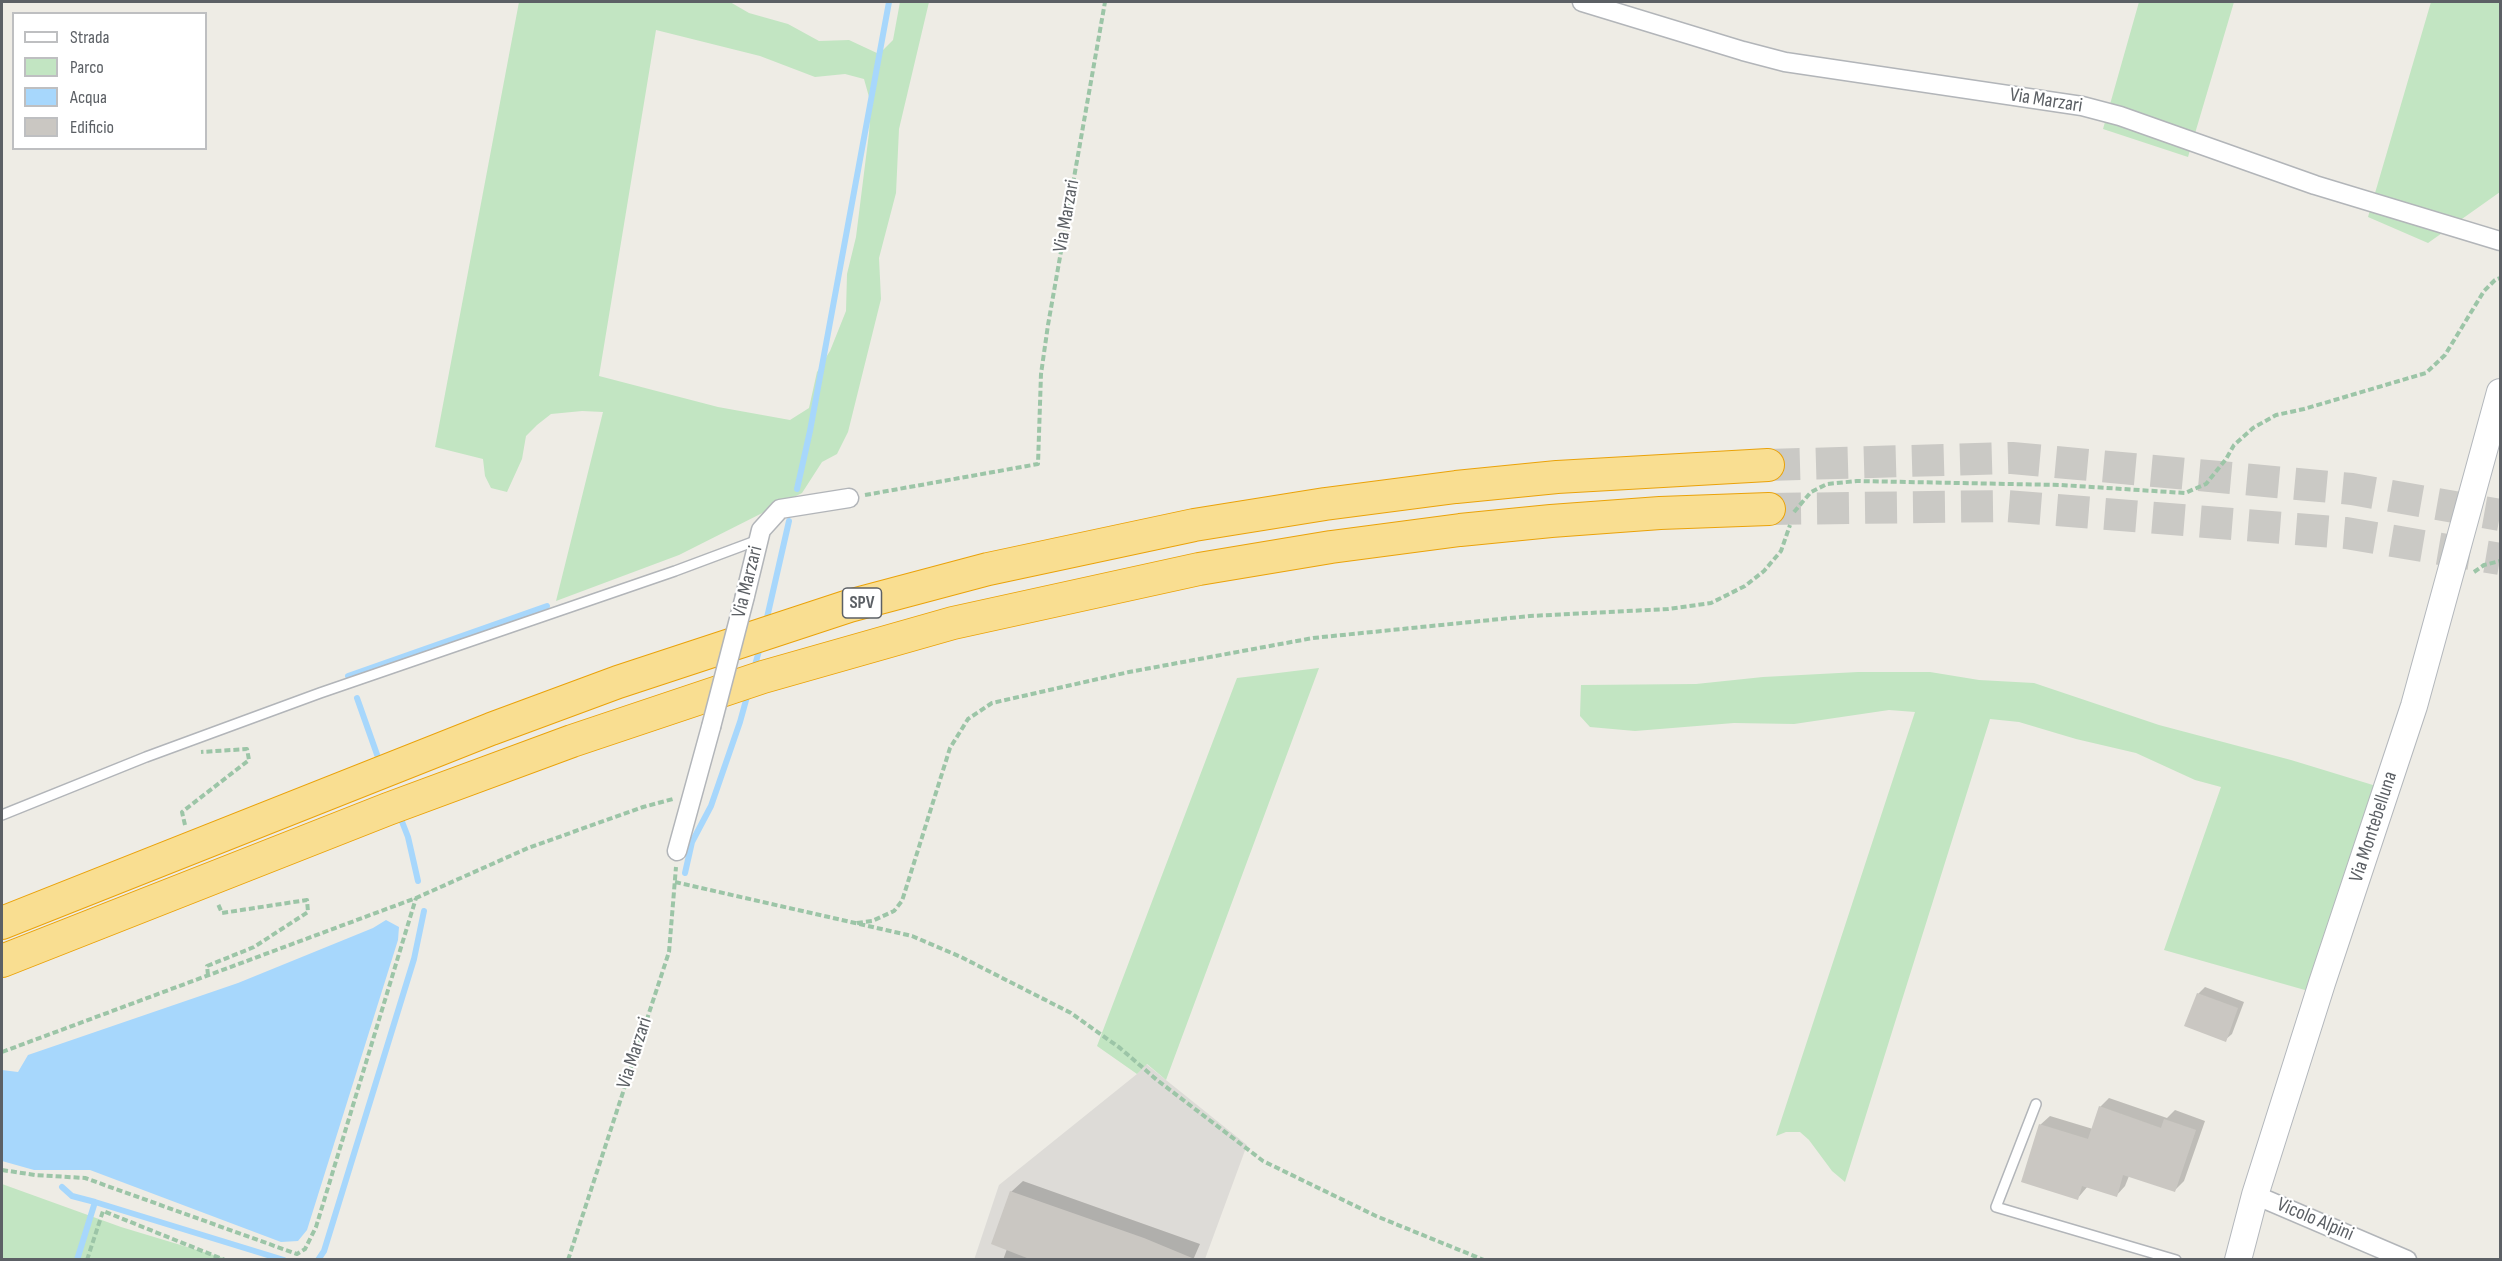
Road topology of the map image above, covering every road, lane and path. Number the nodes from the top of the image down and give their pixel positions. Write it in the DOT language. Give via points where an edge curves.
graph roads {
  1 [pos="1105,2"];
  2 [pos="1582,2"];
  3 [pos="2500,241"];
  4 [pos="2500,278"];
  5 [pos="2500,392"];
  6 [pos="1768,465"];
  7 [pos="849,498"];
  8 [pos="1769,509"];
  9 [pos="759,540"];
  10 [pos="172,747"];
  11 [pos="691,795"];
  12 [pos="2,815"];
  13 [pos="186,826"];
  14 [pos="677,851"];
  15 [pos="675,882"];
  16 [pos="416,898"];
  17 [pos="218,904"];
  18 [pos="2,923"];
  19 [pos="857,924"];
  20 [pos="2,961"];
  21 [pos="208,975"];
  22 [pos="2,1052"];
  23 [pos="2036,1104"];
  24 [pos="2,1170"];
  25 [pos="2255,1196"];
  26 [pos="87,1260"];
  27 [pos="225,1260"];
  28 [pos="568,1260"];
  29 [pos="1484,1260"];
  30 [pos="2176,1260"];
  31 [pos="2238,1260"];
  32 [pos="2407,1260"];
  1 -- 7 [label="path, Via Marzari" via="1048,325 1041,374 1038,465"];
  2 -- 3 [label="street, Via Marzari" via="1785,62 2082,106 2315,185"];
  4 -- 19 [label="path" via="2484,291 2445,355 2426,373 2276,415 2234,445 2206,484 2185,492 2061,485 1857,481 1827,484 1812,492 1795,510 1781,551 1764,571 1745,586 1711,603 1313,638 1129,672 992,703 968,719 950,748 902,901 894,911"];
  5 -- 25 [label="main road, Via Montebelluna" via="2414,706"];
  6 -- 18 [label="highway, SPV" via="1557,477 1325,504 1194,525 988,569 849,606 618,682"];
  7 -- 9 [label="street, Via Marzari" via="780,508 761,530"];
  8 -- 20 [label="highway, SPV" via="1551,521 1331,547 1199,568 953,623 763,677 572,741"];
  9 -- 10 [label="lane"];
  9 -- 11 [label="street, Via Marzari, bridge"];
  10 -- 12 [label="lane"];
  10 -- 13 [label="path" via="174,754 247,749 249,760 182,812"];
  11 -- 14 [label="street, Via Marzari"];
  11 -- 16 [label="path" via="643,807 528,848"];
  14 -- 15 [label="path, Via Marzari"];
  15 -- 19 [label="path"];
  15 -- 28 [label="path, Via Marzari" via="669,952"];
  16 -- 21 [label="path"];
  16 -- 24 [label="path" via="316,1227 305,1249 297,1254 86,1178"];
  17 -- 21 [label="path" via="222,913 307,900 308,912 254,946 207,966"];
  19 -- 29 [label="path" via="912,936 1012,981 1071,1013 1112,1042 1263,1161 1376,1216"];
  21 -- 22 [label="path"];
  23 -- 30 [label="lane" via="1996,1207"];
  25 -- 31 [label="main road, Via Montebelluna"];
  25 -- 32 [label="street, Vicolo Alpini"];
  26 -- 27 [label="path" via="103,1211"];
}
